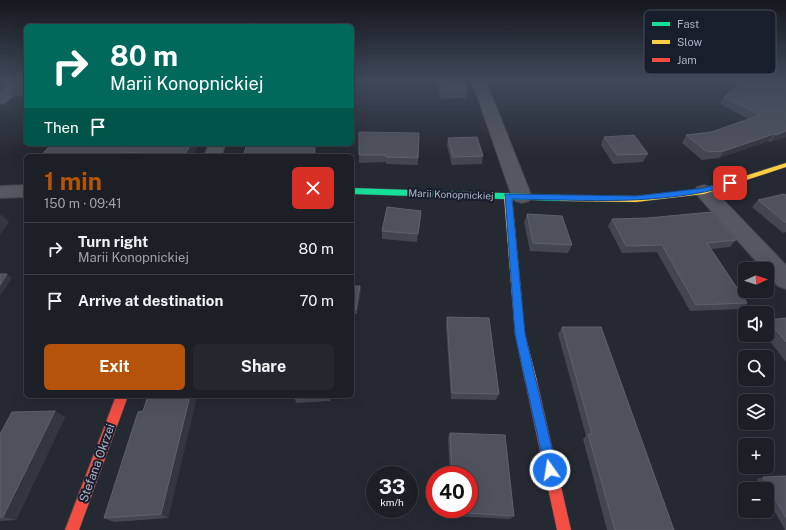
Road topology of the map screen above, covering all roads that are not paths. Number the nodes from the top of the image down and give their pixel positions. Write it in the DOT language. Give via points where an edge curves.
graph roads {
  1 [pos="487,106"];
  2 [pos="786,165"];
  3 [pos="24,191"];
  4 [pos="354,191"];
  5 [pos="704,191"];
  6 [pos="0,192"];
  7 [pos="515,197"];
  8 [pos="786,280"];
  9 [pos="121,398"];
  10 [pos="72,530"];
  11 [pos="564,530"];
  1 -- 7 [label="street"];
  2 -- 5 [label="street, Marii Konopnickiej"];
  3 -- 6 [label="street"];
  4 -- 7 [label="street, Marii Konopnickiej"];
  5 -- 7 [label="street, Marii Konopnickiej" via="636,199"];
  5 -- 8 [label="street"];
  7 -- 11 [label="street" via="520,334"];
  9 -- 10 [label="street, Stefana Okrzei"];
}
